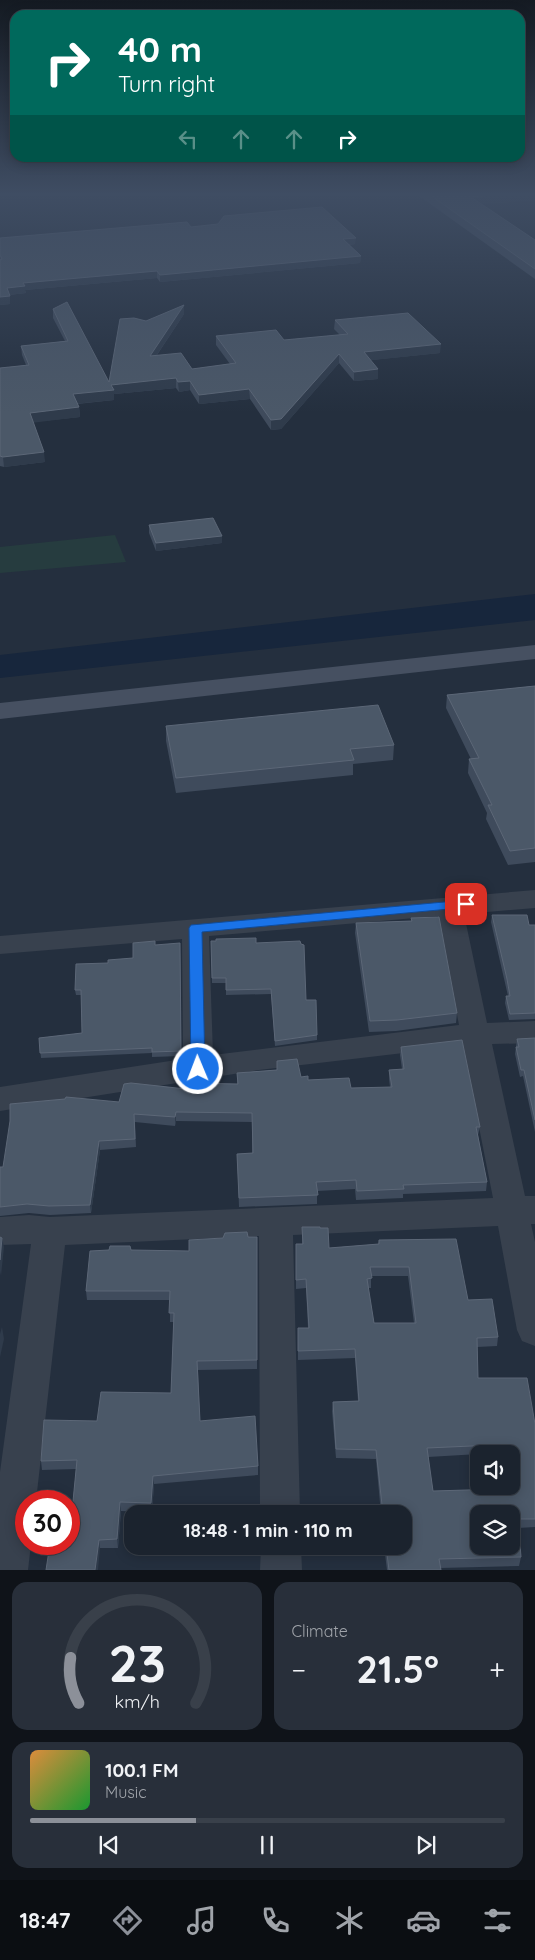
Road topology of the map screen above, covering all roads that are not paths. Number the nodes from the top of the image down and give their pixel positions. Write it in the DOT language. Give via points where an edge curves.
graph roads {
  1 [pos="535,652"];
  2 [pos="0,711"];
  3 [pos="535,899"];
  4 [pos="450,906"];
  5 [pos="195,928"];
  6 [pos="0,946"];
  7 [pos="535,1032"];
  8 [pos="474,1034"];
  9 [pos="198,1069"];
  10 [pos="0,1099"];
  11 [pos="524,1211"];
  12 [pos="276,1221"];
  13 [pos="0,1231"];
  14 [pos="50,1231"];
  15 [pos="535,1330"];
  16 [pos="280,1505"];
  17 [pos="281,1555"];
  18 [pos="7,1570"];
  19 [pos="281,1570"];
  1 -- 2 [label="street"];
  3 -- 4 [label="street"];
  4 -- 5 [label="street"];
  4 -- 8 [label="street"];
  5 -- 6 [label="street"];
  5 -- 9 [label="street"];
  7 -- 8 [label="street"];
  8 -- 9 [label="street"];
  8 -- 11 [label="street"];
  9 -- 10 [label="street"];
  11 -- 12 [label="street"];
  11 -- 15 [label="street"];
  12 -- 14 [label="street"];
  12 -- 16 [label="street"];
  13 -- 14 [label="street"];
  14 -- 18 [label="street"];
  17 -- 19 [label="street"];
}
